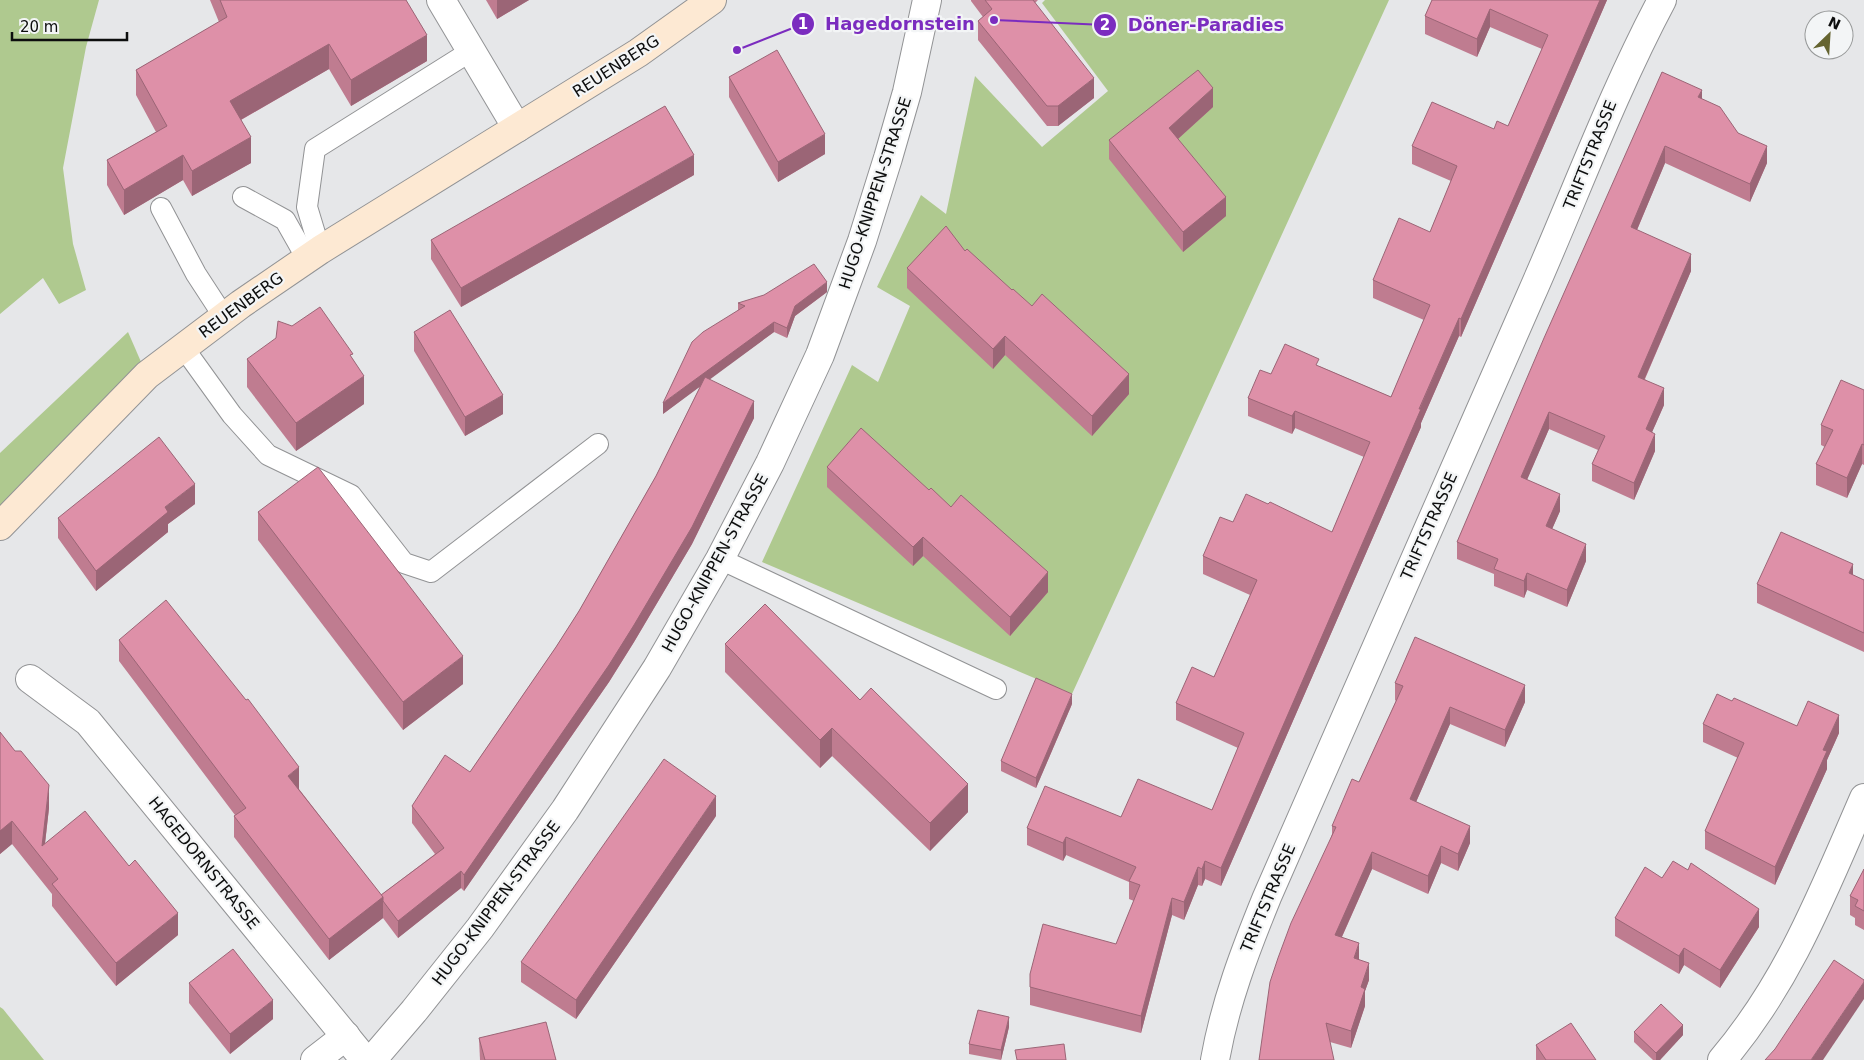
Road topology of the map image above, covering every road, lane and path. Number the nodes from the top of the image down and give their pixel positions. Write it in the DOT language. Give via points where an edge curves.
graph roads {
  1 [pos="441,0"];
  2 [pos="712,0"];
  3 [pos="927,0"];
  4 [pos="1662,0"];
  5 [pos="472,51"];
  6 [pos="517,128"];
  7 [pos="242,197"];
  8 [pos="161,208"];
  9 [pos="313,254"];
  10 [pos="224,317"];
  11 [pos="183,347"];
  12 [pos="598,444"];
  13 [pos="0,526"];
  14 [pos="720,559"];
  15 [pos="30,680"];
  16 [pos="996,689"];
  17 [pos="1864,798"];
  18 [pos="346,1036"];
  19 [pos="315,1060"];
  20 [pos="365,1060"];
  21 [pos="372,1060"];
  22 [pos="1214,1060"];
  23 [pos="1722,1060"];
  1 -- 5 [label="street"];
  2 -- 6 [label="main road, REUENBERG" via="638,53"];
  3 -- 14 [label="street, HUGO-KNIPPEN-STRASSE" via="907,92 888,158 820,356"];
  4 -- 22 [label="street, TRIFTSTRASSE" via="1610,106 1564,221 1267,897 1235,978"];
  5 -- 6 [label="street"];
  5 -- 9 [label="lane" via="315,150 307,207"];
  6 -- 9 [label="main road, REUENBERG"];
  7 -- 9 [label="lane" via="285,220"];
  8 -- 10 [label="lane" via="196,274"];
  9 -- 10 [label="main road, REUENBERG"];
  10 -- 11 [label="main road, REUENBERG"];
  11 -- 12 [label="lane" via="232,415 268,455 350,496 404,563 431,572"];
  11 -- 13 [label="main road, REUENBERG" via="147,375"];
  14 -- 16 [label="lane"];
  14 -- 21 [label="street, HUGO-KNIPPEN-STRASSE" via="657,668 566,810 480,928"];
  15 -- 18 [label="street, HAGEDORNSTRASSE" via="88,722"];
  17 -- 23 [label="street" via="1783,974 1758,1014"];
  18 -- 19 [label="street"];
  18 -- 20 [label="street, HAGEDORNSTRASSE"];
}
